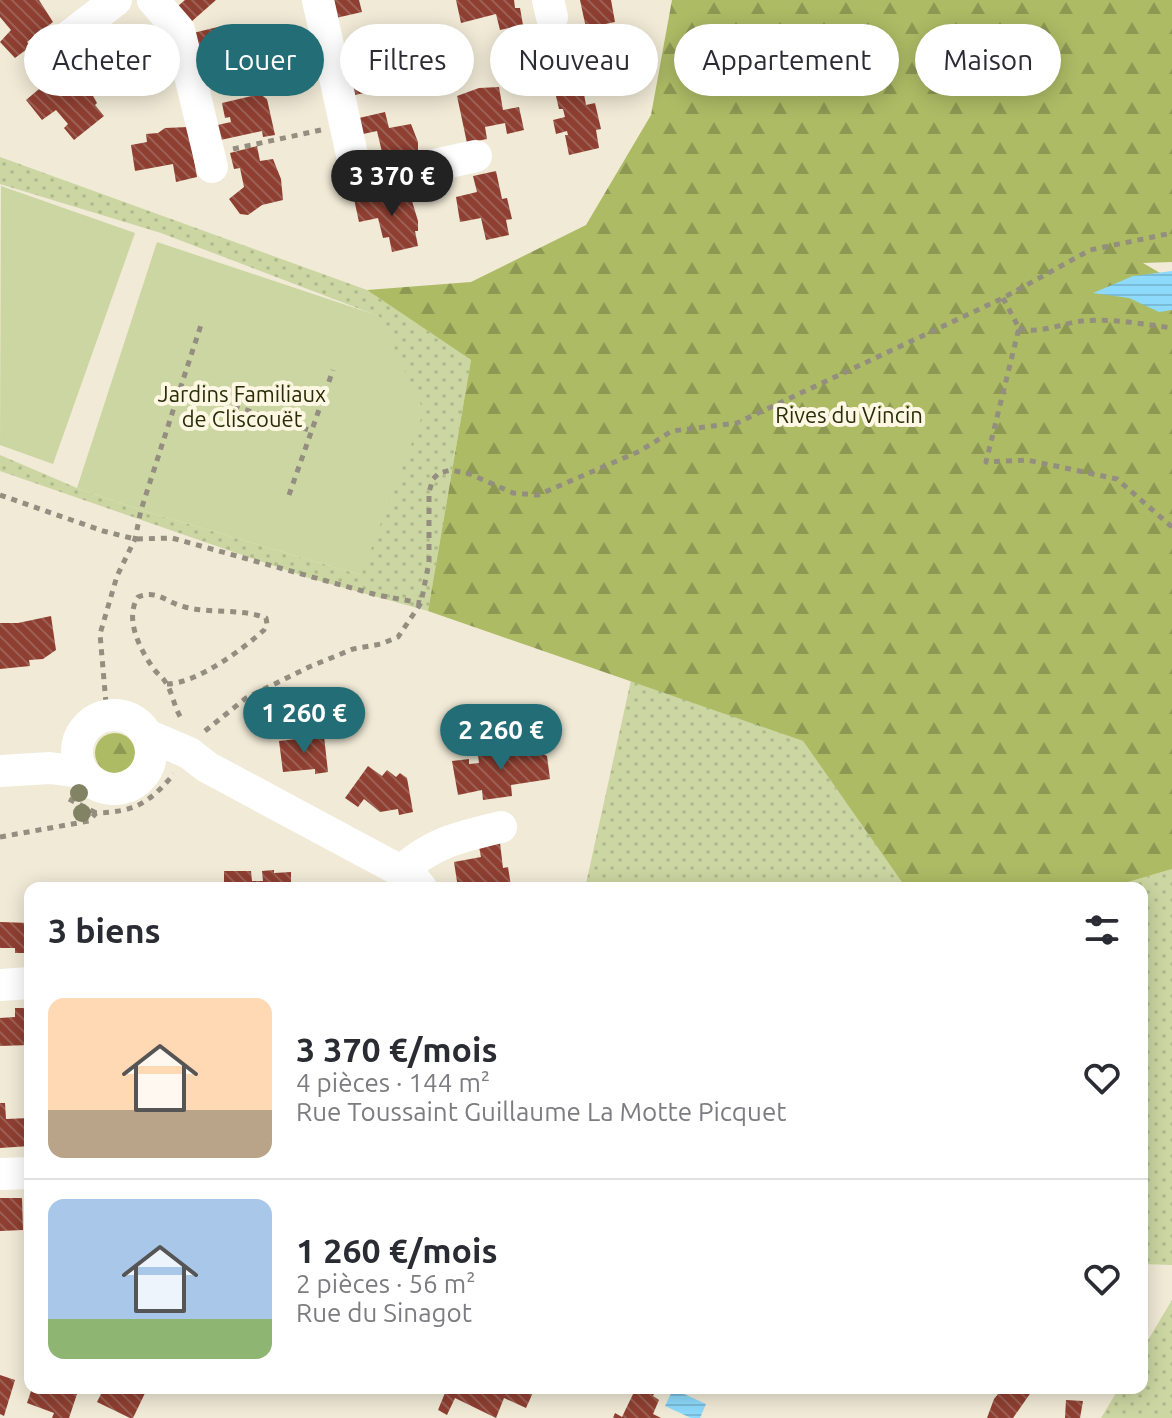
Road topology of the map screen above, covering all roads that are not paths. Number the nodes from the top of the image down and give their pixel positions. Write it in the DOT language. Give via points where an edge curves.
graph roads {
  1 [pos="116,0"];
  2 [pos="153,0"];
  3 [pos="318,0"];
  4 [pos="85,24"];
  5 [pos="476,156"];
  6 [pos="211,161"];
  7 [pos="147,735"];
  8 [pos="79,736"];
  9 [pos="193,755"];
  10 [pos="147,769"];
  11 [pos="7,770"];
  12 [pos="81,772"];
  13 [pos="501,827"];
  14 [pos="411,880"];
  15 [pos="24,983"];
  16 [pos="0,985"];
  17 [pos="24,1173"];
  18 [pos="0,1174"];
  1 -- 4 [label="street"];
  2 -- 6 [label="street" via="179,30"];
  3 -- 5 [label="street" via="358,182"];
  7 -- 8 [label="street" via="130,718 107,715"];
  7 -- 9 [label="street"];
  7 -- 10 [label="street"];
  8 -- 11 [label="street"];
  8 -- 12 [label="street"];
  9 -- 10 [label="street"];
  9 -- 14 [label="street"];
  10 -- 12 [label="street" via="131,786 120,789 97,786"];
  11 -- 12 [label="street"];
  13 -- 14 [label="street" via="422,852"];
  15 -- 16 [label="street"];
  17 -- 18 [label="street"];
}
